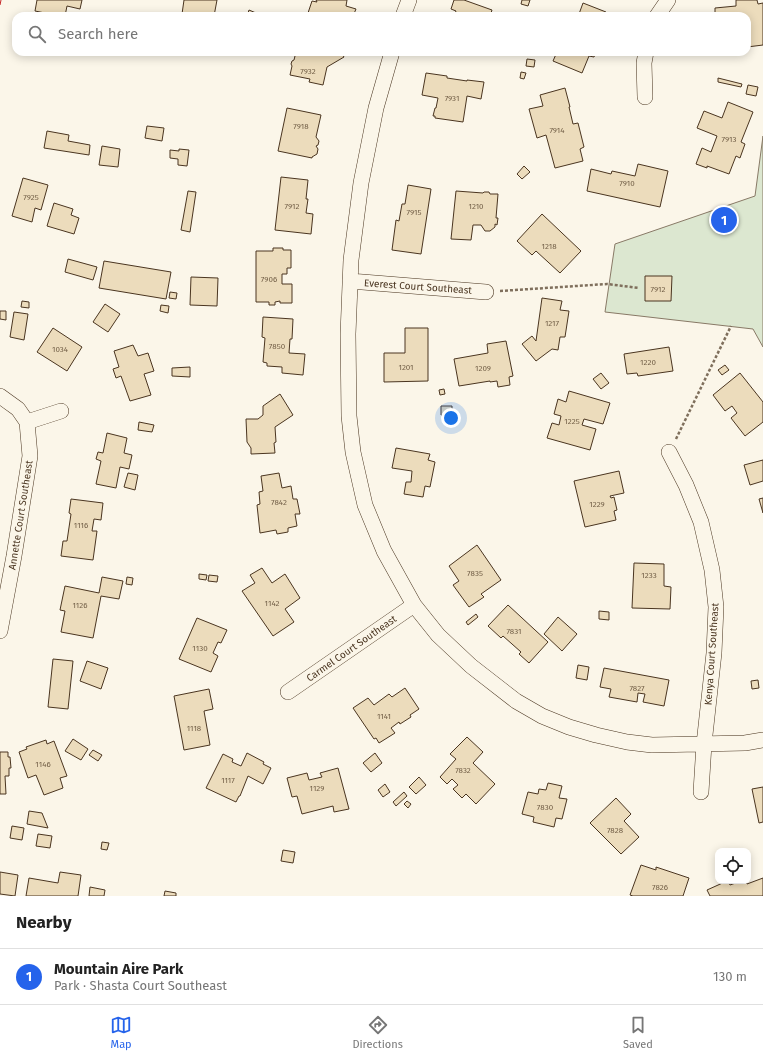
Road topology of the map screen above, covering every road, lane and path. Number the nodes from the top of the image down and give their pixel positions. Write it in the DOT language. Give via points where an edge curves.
graph roads {
  1 [pos="409,0"];
  2 [pos="668,0"];
  3 [pos="404,12"];
  4 [pos="660,12"];
  5 [pos="391,56"];
  6 [pos="645,56"];
  7 [pos="645,97"];
  8 [pos="350,281"];
  9 [pos="639,288"];
  10 [pos="486,292"];
  11 [pos="731,326"];
  12 [pos="0,396"];
  13 [pos="61,411"];
  14 [pos="27,422"];
  15 [pos="669,452"];
  16 [pos="414,605"];
  17 [pos="0,631"];
  18 [pos="288,692"];
  19 [pos="763,740"];
  20 [pos="704,744"];
  21 [pos="701,792"];
  1 -- 3 [label="street"];
  2 -- 4 [label="street"];
  5 -- 8 [label="street" via="376,108 361,183"];
  6 -- 7 [label="street"];
  8 -- 10 [label="street, Everest Court Southeast"];
  8 -- 16 [label="street" via="349,416 353,452 365,505 384,551"];
  9 -- 10 [label="path" via="607,284"];
  11 -- 15 [label="path"];
  12 -- 14 [label="street" via="18,409"];
  13 -- 14 [label="street"];
  14 -- 17 [label="street, Annette Court Southeast" via="30,456"];
  15 -- 20 [label="street, Kenya Court Southeast" via="701,522 712,570 716,607 714,653"];
  16 -- 18 [label="street, Carmel Court Southeast"];
  16 -- 20 [label="street" via="438,636 470,666 516,701 542,716 569,727 627,742 652,746"];
  19 -- 20 [label="street"];
  20 -- 21 [label="street, Kenya Court Southeast"];
}
